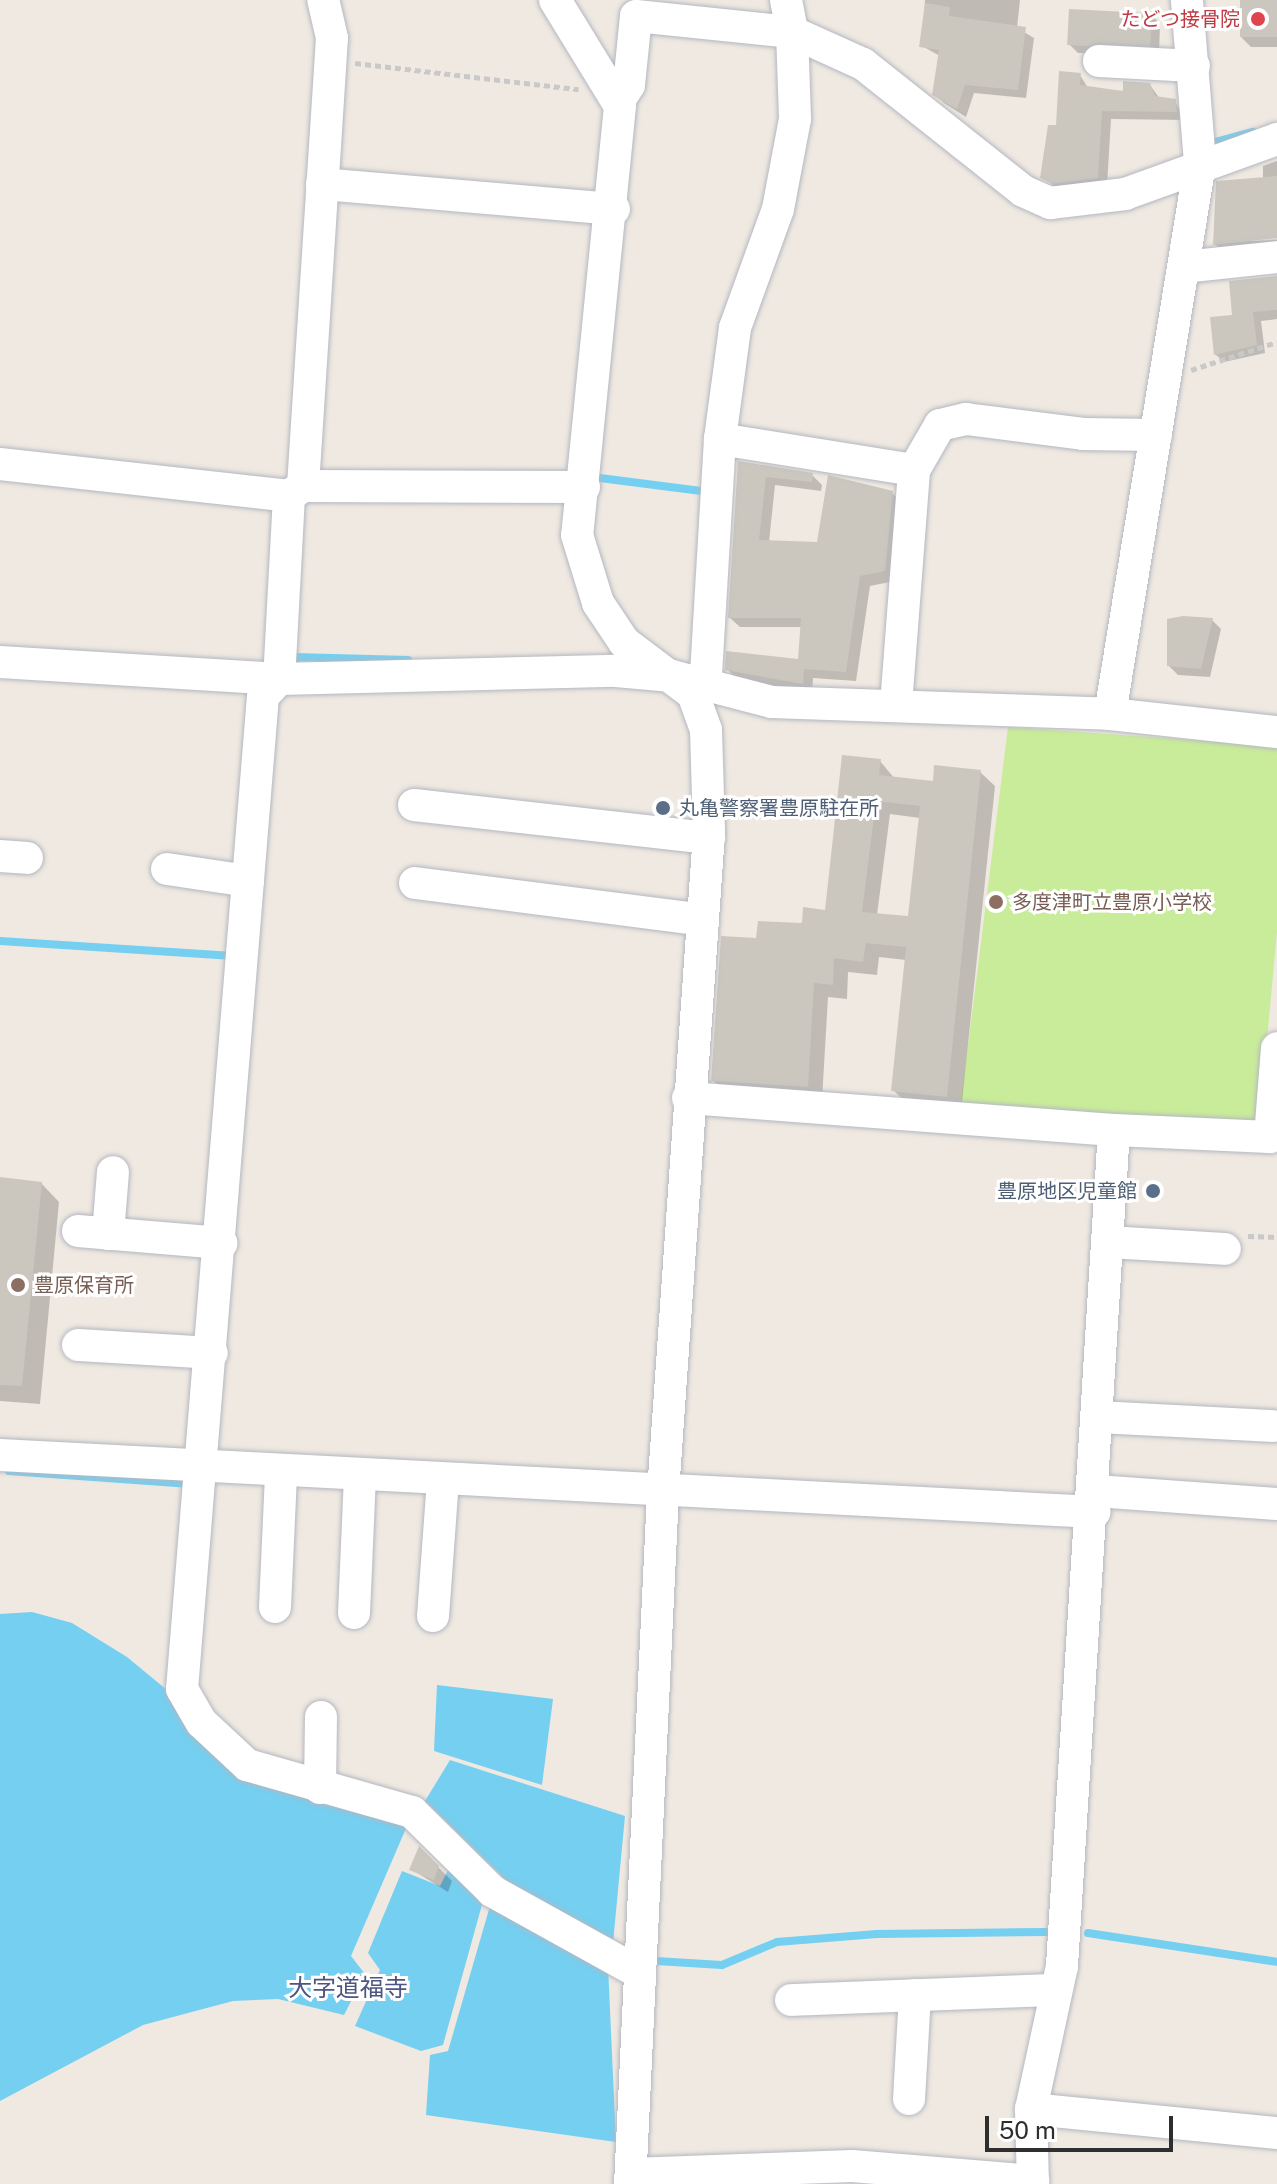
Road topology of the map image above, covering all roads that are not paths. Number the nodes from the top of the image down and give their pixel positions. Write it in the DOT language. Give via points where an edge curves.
graph roads {
  1 [pos="323,0"];
  2 [pos="555,0"];
  3 [pos="786,0"];
  4 [pos="1187,0"];
  5 [pos="792,32"];
  6 [pos="1099,61"];
  7 [pos="1194,66"];
  8 [pos="614,94"];
  9 [pos="1277,139"];
  10 [pos="1200,163"];
  11 [pos="322,184"];
  12 [pos="614,209"];
  13 [pos="1277,257"];
  14 [pos="1184,267"];
  15 [pos="1156,435"];
  16 [pos="720,439"];
  17 [pos="0,464"];
  18 [pos="914,470"];
  19 [pos="584,487"];
  20 [pos="296,491"];
  21 [pos="0,662"];
  22 [pos="672,676"];
  23 [pos="279,679"];
  24 [pos="705,688"];
  25 [pos="896,705"];
  26 [pos="1110,714"];
  27 [pos="1277,732"];
  28 [pos="414,805"];
  29 [pos="709,838"];
  30 [pos="167,869"];
  31 [pos="240,880"];
  32 [pos="415,883"];
  33 [pos="702,920"];
  34 [pos="1277,1048"];
  35 [pos="688,1098"];
  36 [pos="1114,1130"];
  37 [pos="113,1172"];
  38 [pos="213,1242"];
  39 [pos="1108,1242"];
  40 [pos="1225,1249"];
  41 [pos="78,1345"];
  42 [pos="212,1353"];
  43 [pos="1100,1417"];
  44 [pos="1273,1426"];
  45 [pos="0,1455"];
  46 [pos="198,1468"];
  47 [pos="281,1473"];
  48 [pos="360,1477"];
  49 [pos="443,1481"];
  50 [pos="663,1493"];
  51 [pos="1096,1502"];
  52 [pos="1277,1504"];
  53 [pos="275,1607"];
  54 [pos="354,1613"];
  55 [pos="433,1616"];
  56 [pos="321,1717"];
  57 [pos="320,1788"];
  58 [pos="640,1973"];
  59 [pos="1055,1990"];
  60 [pos="915,1995"];
  61 [pos="791,2000"];
  62 [pos="909,2099"];
  63 [pos="1031,2109"];
  64 [pos="1277,2133"];
  65 [pos="630,2179"];
  66 [pos="1033,2182"];
  1 -- 11 [label="street" via="330,60"];
  2 -- 8 [label="street"];
  3 -- 5 [label="street"];
  4 -- 7 [label="street"];
  5 -- 8 [label="street" via="636,16 629,85"];
  5 -- 10 [label="street" via="863,64 1000,173 1050,203 1125,194"];
  5 -- 16 [label="street" via="795,119 778,209 735,328"];
  6 -- 7 [label="street"];
  7 -- 10 [label="street"];
  8 -- 12 [label="street"];
  9 -- 10 [label="street"];
  10 -- 14 [label="street"];
  11 -- 12 [label="street"];
  11 -- 20 [label="street"];
  12 -- 19 [label="street"];
  13 -- 14 [label="street"];
  14 -- 15 [label="street"];
  15 -- 18 [label="street" via="1083,434 966,419 940,425"];
  15 -- 26 [label="street"];
  16 -- 18 [label="street"];
  16 -- 24 [label="street"];
  17 -- 20 [label="street"];
  18 -- 25 [label="street"];
  19 -- 20 [label="street"];
  19 -- 22 [label="street" via="577,535 598,603 624,642"];
  20 -- 23 [label="street"];
  21 -- 23 [label="street"];
  22 -- 23 [label="street"];
  22 -- 24 [label="street"];
  22 -- 29 [label="street" via="693,694 706,730"];
  23 -- 31 [label="street" via="263,696"];
  24 -- 25 [label="street" via="772,702"];
  25 -- 26 [label="street"];
  26 -- 27 [label="street"];
  28 -- 29 [label="street"];
  29 -- 33 [label="street"];
  30 -- 31 [label="street"];
  31 -- 38 [label="street"];
  32 -- 33 [label="street"];
  33 -- 35 [label="street"];
  34 -- 36 [label="street" via="1270,1137"];
  35 -- 36 [label="street"];
  35 -- 50 [label="street"];
  36 -- 39 [label="street"];
  37 -- 38 [label="street" via="93,1233"];
  38 -- 42 [label="street"];
  39 -- 40 [label="street"];
  39 -- 43 [label="street"];
  41 -- 42 [label="street"];
  42 -- 46 [label="street"];
  43 -- 44 [label="street"];
  43 -- 51 [label="street"];
  45 -- 46 [label="street"];
  46 -- 47 [label="street"];
  46 -- 57 [label="street" via="182,1689 227,1751 269,1774"];
  47 -- 48 [label="street"];
  47 -- 53 [label="street"];
  48 -- 49 [label="street"];
  48 -- 54 [label="street"];
  49 -- 50 [label="street"];
  49 -- 55 [label="street"];
  50 -- 51 [label="street"];
  50 -- 58 [label="street"];
  51 -- 52 [label="street"];
  51 -- 59 [label="street"];
  56 -- 57 [label="street"];
  57 -- 58 [label="street" via="412,1812 492,1891"];
  58 -- 65 [label="street"];
  59 -- 60 [label="street"];
  59 -- 63 [label="street"];
  60 -- 61 [label="street"];
  60 -- 62 [label="street"];
  63 -- 64 [label="street"];
  63 -- 66 [label="street"];
  65 -- 66 [label="street" via="852,2166"];
}
